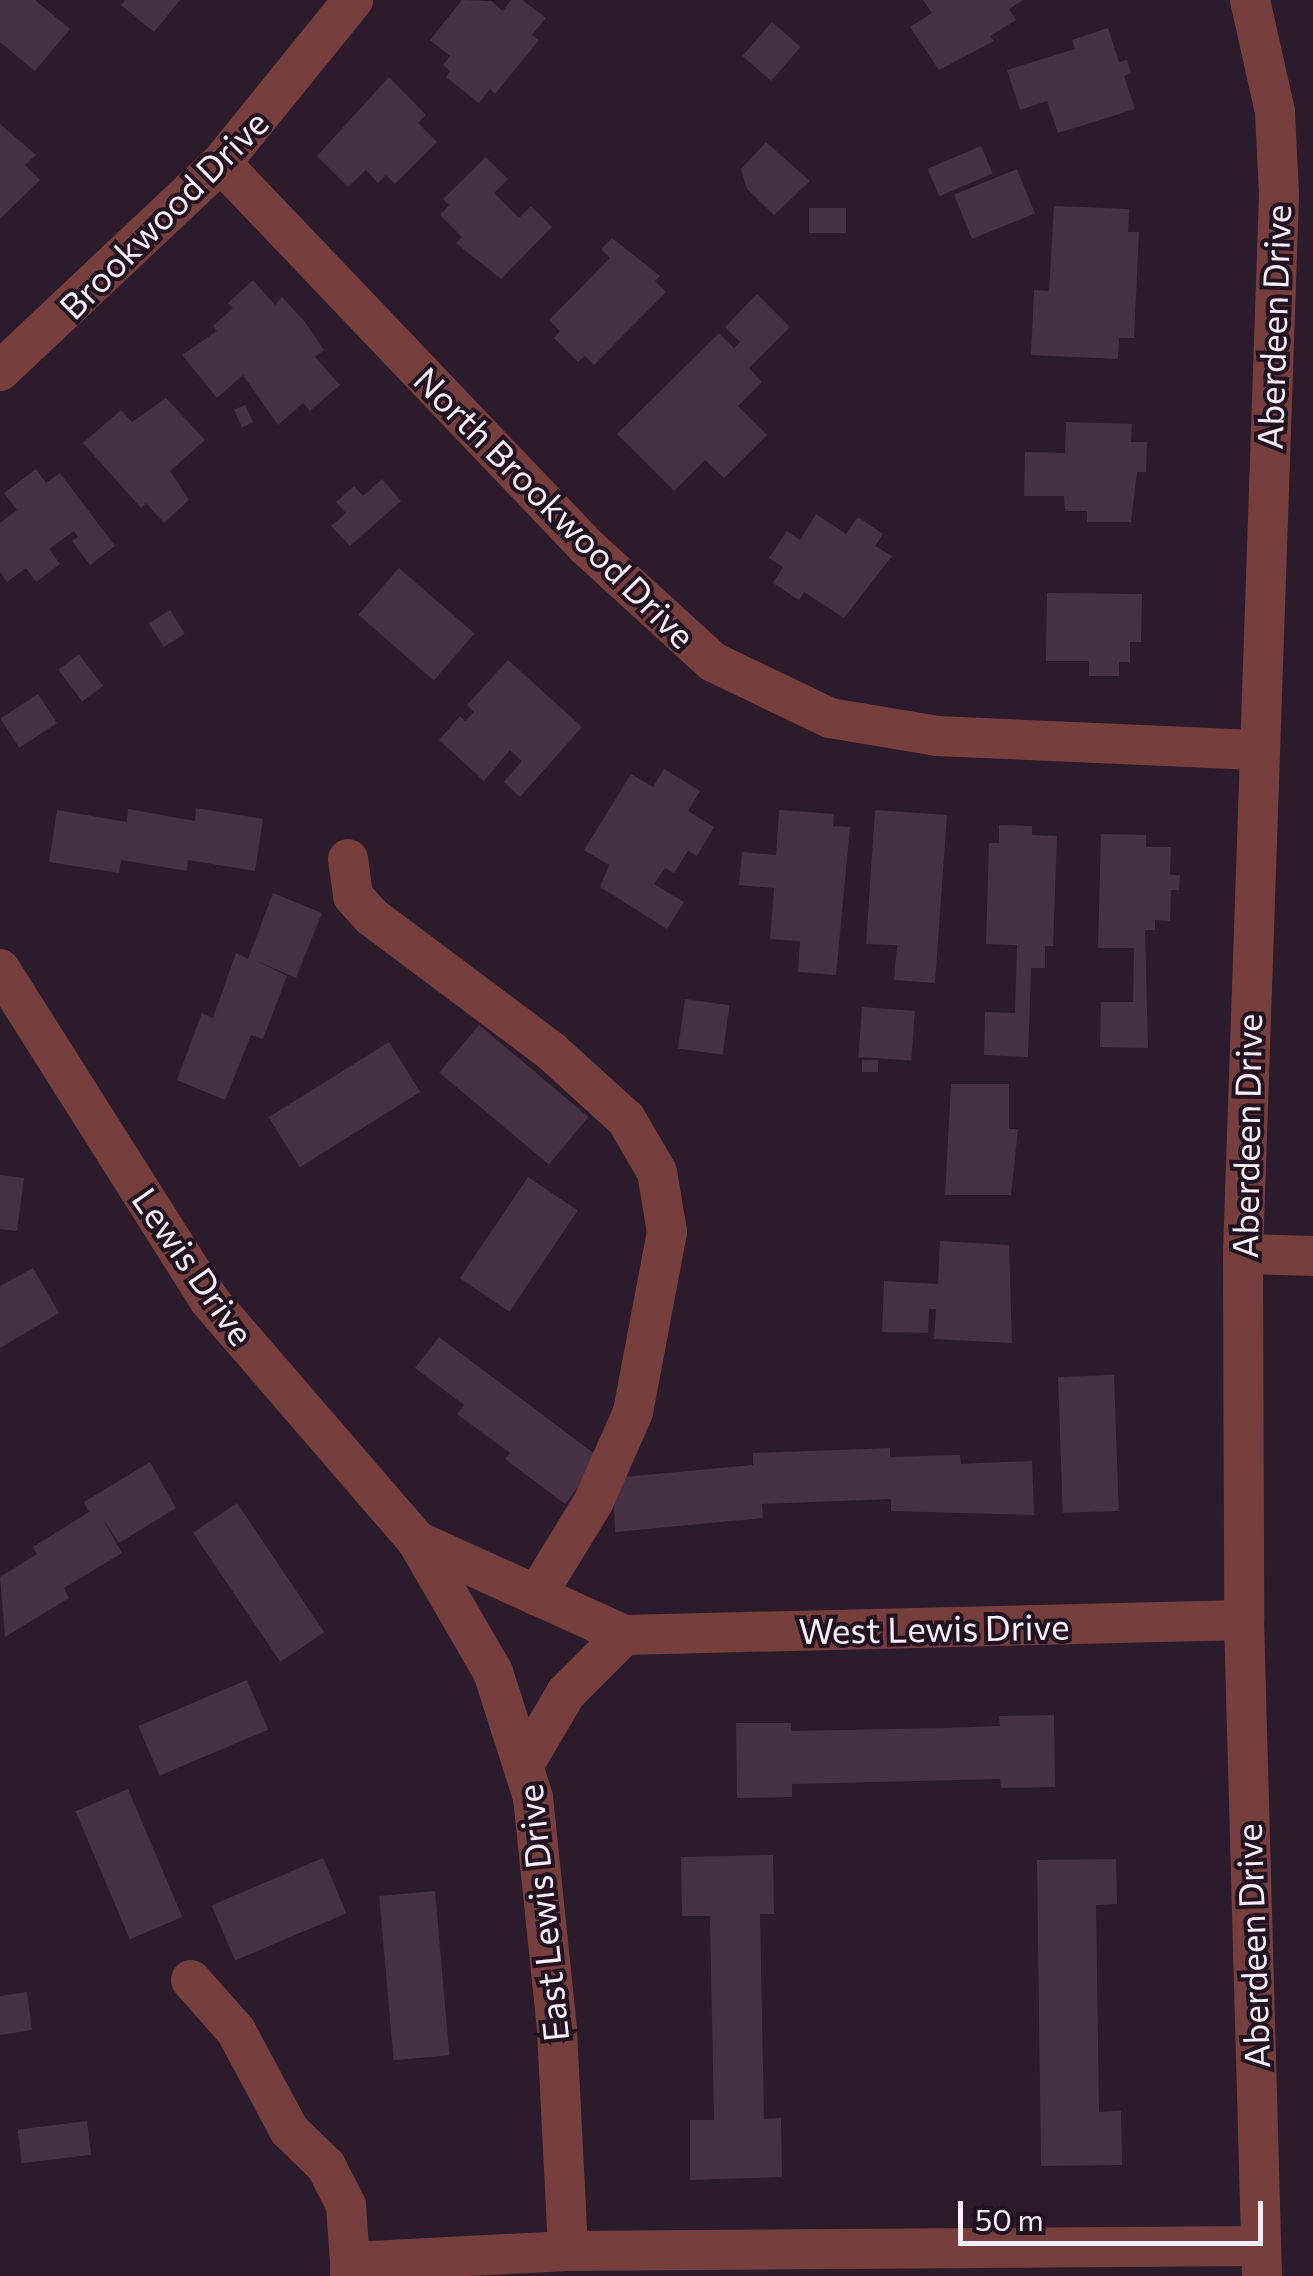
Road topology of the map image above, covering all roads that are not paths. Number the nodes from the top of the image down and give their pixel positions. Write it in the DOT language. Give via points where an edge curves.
graph roads {
  1 [pos="353,0"];
  2 [pos="1250,0"];
  3 [pos="221,163"];
  4 [pos="0,371"];
  5 [pos="1256,750"];
  6 [pos="348,859"];
  7 [pos="0,969"];
  8 [pos="1243,1254"];
  9 [pos="1313,1256"];
  10 [pos="416,1541"];
  11 [pos="536,1596"];
  12 [pos="1244,1620"];
  13 [pos="624,1635"];
  14 [pos="526,1763"];
  15 [pos="191,1980"];
  16 [pos="568,2251"];
  17 [pos="1261,2261"];
  18 [pos="350,2269"];
  1 -- 3 [label="street, Brookwood Drive"];
  2 -- 5 [label="street, Aberdeen Drive" via="1275,112 1279,196"];
  3 -- 4 [label="street, Brookwood Drive"];
  3 -- 5 [label="street, North Brookwood Drive" via="586,547 713,662 830,718 937,736"];
  5 -- 8 [label="street, Aberdeen Drive"];
  6 -- 11 [label="street" via="353,896 372,917 576,1074 626,1119 657,1172 667,1232 633,1412 594,1502"];
  7 -- 10 [label="street, Lewis Drive" via="209,1300"];
  8 -- 9 [label="street"];
  8 -- 12 [label="street, Aberdeen Drive"];
  10 -- 11 [label="street, West Lewis Drive"];
  10 -- 14 [label="street, East Lewis Drive" via="470,1623"];
  11 -- 13 [label="street, West Lewis Drive"];
  12 -- 13 [label="street, West Lewis Drive"];
  12 -- 17 [label="street, Aberdeen Drive"];
  13 -- 14 [label="street" via="566,1693"];
  14 -- 16 [label="street, East Lewis Drive" via="557,2031"];
  15 -- 18 [label="street" via="236,2031 289,2130 326,2166 346,2206"];
  16 -- 17 [label="street"];
  16 -- 18 [label="street"];
}
